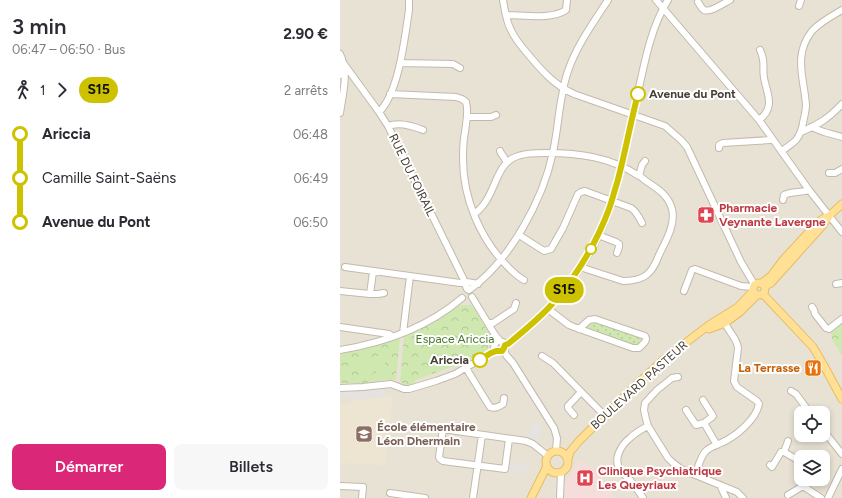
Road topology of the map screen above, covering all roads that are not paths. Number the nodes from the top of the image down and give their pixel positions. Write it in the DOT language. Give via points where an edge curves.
graph roads {
  1 [pos="409,0"];
  2 [pos="504,0"];
  3 [pos="567,0"];
  4 [pos="608,0"];
  5 [pos="656,0"];
  6 [pos="668,0"];
  7 [pos="730,0"];
  8 [pos="698,2"];
  9 [pos="663,8"];
  10 [pos="842,10"];
  11 [pos="506,15"];
  12 [pos="671,17"];
  13 [pos="658,20"];
  14 [pos="760,50"];
  15 [pos="340,54"];
  16 [pos="400,63"];
  17 [pos="460,68"];
  18 [pos="343,69"];
  19 [pos="563,89"];
  20 [pos="390,94"];
  21 [pos="842,104"];
  22 [pos="340,112"];
  23 [pos="379,112"];
  24 [pos="496,115"];
  25 [pos="633,115"];
  26 [pos="467,117"];
  27 [pos="760,120"];
  28 [pos="388,126"];
  29 [pos="811,127"];
  30 [pos="423,130"];
  31 [pos="801,132"];
  32 [pos="842,137"];
  33 [pos="772,139"];
  34 [pos="719,148"];
  35 [pos="500,151"];
  36 [pos="782,151"];
  37 [pos="553,153"];
  38 [pos="645,161"];
  39 [pos="507,162"];
  40 [pos="621,166"];
  41 [pos="842,169"];
  42 [pos="829,173"];
  43 [pos="639,176"];
  44 [pos="810,190"];
  45 [pos="783,200"];
  46 [pos="612,201"];
  47 [pos="842,204"];
  48 [pos="474,214"];
  49 [pos="830,215"];
  50 [pos="642,223"];
  51 [pos="842,232"];
  52 [pos="519,235"];
  53 [pos="598,235"];
  54 [pos="617,253"];
  55 [pos="501,260"];
  56 [pos="345,267"];
  57 [pos="580,267"];
  58 [pos="373,272"];
  59 [pos="410,276"];
  60 [pos="524,280"];
  61 [pos="464,282"];
  62 [pos="478,284"];
  63 [pos="758,288"];
  64 [pos="340,290"];
  65 [pos="466,290"];
  66 [pos="684,290"];
  67 [pos="384,293"];
  68 [pos="370,294"];
  69 [pos="462,298"];
  70 [pos="470,299"];
  71 [pos="516,303"];
  72 [pos="812,307"];
  73 [pos="548,309"];
  74 [pos="842,319"];
  75 [pos="724,320"];
  76 [pos="488,323"];
  77 [pos="340,328"];
  78 [pos="579,329"];
  79 [pos="403,332"];
  80 [pos="392,336"];
  81 [pos="501,348"];
  82 [pos="340,350"];
  83 [pos="542,356"];
  84 [pos="466,368"];
  85 [pos="678,378"];
  86 [pos="340,388"];
  87 [pos="791,391"];
  88 [pos="581,392"];
  89 [pos="504,398"];
  90 [pos="842,399"];
  91 [pos="703,400"];
  92 [pos="805,406"];
  93 [pos="686,410"];
  94 [pos="574,415"];
  95 [pos="604,415"];
  96 [pos="704,423"];
  97 [pos="648,426"];
  98 [pos="429,427"];
  99 [pos="443,429"];
  100 [pos="482,434"];
  101 [pos="509,439"];
  102 [pos="830,439"];
  103 [pos="788,441"];
  104 [pos="717,445"];
  105 [pos="784,452"];
  106 [pos="842,454"];
  107 [pos="562,455"];
  108 [pos="548,456"];
  109 [pos="794,458"];
  110 [pos="477,465"];
  111 [pos="770,465"];
  112 [pos="550,468"];
  113 [pos="842,469"];
  114 [pos="561,472"];
  115 [pos="695,475"];
  116 [pos="720,485"];
  117 [pos="340,486"];
  118 [pos="803,486"];
  119 [pos="390,493"];
  120 [pos="788,495"];
  121 [pos="362,498"];
  122 [pos="425,498"];
  123 [pos="473,498"];
  124 [pos="530,498"];
  125 [pos="560,498"];
  126 [pos="643,498"];
  127 [pos="726,498"];
  128 [pos="743,498"];
  129 [pos="821,498"];
  130 [pos="828,498"];
  1 -- 16 [label="street"];
  2 -- 11 [label="street"];
  3 -- 11 [label="street" via="566,10 549,16"];
  4 -- 19 [label="street" via="582,41"];
  5 -- 9 [label="street"];
  6 -- 9 [label="street"];
  7 -- 8 [label="street" via="706,11"];
  9 -- 12 [label="street"];
  9 -- 13 [label="street"];
  10 -- 31 [label="street" via="820,23 812,31 802,49 800,68 806,106"];
  11 -- 19 [label="street" via="515,38 552,81"];
  12 -- 13 [label="street"];
  12 -- 27 [label="street"];
  13 -- 25 [label="street" via="645,58"];
  14 -- 27 [label="street" via="764,58 764,78 769,100 766,115"];
  15 -- 18 [label="street, RUE DU FOIRAIL"];
  16 -- 17 [label="street" via="453,64"];
  16 -- 20 [label="street"];
  18 -- 22 [label="street" via="344,87"];
  18 -- 23 [label="street, RUE DU FOIRAIL"];
  19 -- 25 [label="street"];
  19 -- 37 [label="street"];
  20 -- 23 [label="street"];
  20 -- 26 [label="street" via="456,97 466,102"];
  21 -- 29 [label="street" via="833,114"];
  23 -- 28 [label="street, RUE DU FOIRAIL"];
  24 -- 26 [label="street"];
  25 -- 40 [label="street"];
  25 -- 63 [label="street" via="665,126 687,147 741,262"];
  26 -- 48 [label="street" via="463,159"];
  27 -- 33 [label="street"];
  28 -- 30 [label="street" via="397,124"];
  28 -- 61 [label="street, RUE DU FOIRAIL"];
  29 -- 31 [label="street"];
  29 -- 32 [label="street"];
  31 -- 36 [label="street" via="790,146"];
  33 -- 34 [label="street" via="723,142"];
  33 -- 36 [label="street"];
  35 -- 39 [label="street"];
  36 -- 44 [label="street"];
  37 -- 39 [label="street" via="522,154"];
  37 -- 40 [label="street" via="589,156"];
  37 -- 52 [label="street" via="545,180"];
  38 -- 43 [label="street"];
  39 -- 48 [label="street" via="485,205"];
  40 -- 43 [label="street"];
  40 -- 46 [label="street"];
  41 -- 42 [label="street"];
  43 -- 57 [label="street" via="659,189 673,211 670,230 656,264 642,278 630,281"];
  44 -- 45 [label="street" via="789,193 784,195"];
  44 -- 49 [label="street"];
  46 -- 50 [label="street" via="634,210"];
  46 -- 52 [label="street" via="584,191 578,194 551,250 544,251"];
  46 -- 53 [label="street"];
  47 -- 49 [label="main road, BOULEVARD PASTEUR"];
  48 -- 55 [label="street" via="486,239"];
  49 -- 51 [label="street"];
  49 -- 63 [label="main road, BOULEVARD PASTEUR" via="818,222"];
  52 -- 55 [label="street"];
  53 -- 54 [label="street" via="619,244"];
  53 -- 57 [label="street"];
  55 -- 60 [label="street"];
  55 -- 62 [label="street"];
  56 -- 58 [label="street"];
  57 -- 73 [label="street"];
  58 -- 59 [label="street"];
  58 -- 68 [label="street"];
  59 -- 61 [label="street"];
  59 -- 79 [label="street"];
  61 -- 62 [label="street"];
  61 -- 65 [label="street, RUE DU FOIRAIL"];
  62 -- 65 [label="street"];
  63 -- 66 [label="street" via="741,286 695,269 692,270"];
  63 -- 75 [label="main road, BOULEVARD PASTEUR" via="740,312"];
  63 -- 90 [label="main road" via="813,347"];
  64 -- 68 [label="street"];
  65 -- 69 [label="street" via="461,295"];
  65 -- 70 [label="street" via="472,293"];
  67 -- 68 [label="street"];
  69 -- 70 [label="street" via="465,301"];
  69 -- 79 [label="street" via="430,320"];
  70 -- 76 [label="street" via="472,303 477,304"];
  71 -- 76 [label="street" via="514,309"];
  72 -- 74 [label="street" via="826,328 829,329"];
  73 -- 78 [label="street" via="569,325"];
  73 -- 81 [label="street"];
  75 -- 95 [label="main road, BOULEVARD PASTEUR" via="684,343"];
  75 -- 104 [label="street" via="738,348 735,384 759,404 745,426"];
  76 -- 81 [label="street"];
  77 -- 80 [label="street"];
  78 -- 78 [label="street" via="594,319 647,338 639,348 633,348"];
  79 -- 80 [label="street"];
  80 -- 82 [label="street"];
  81 -- 84 [label="street"];
  81 -- 107 [label="street" via="554,428"];
  83 -- 88 [label="street" via="553,363"];
  84 -- 86 [label="street" via="441,380 409,389 391,384"];
  84 -- 89 [label="street" via="490,407 503,404"];
  85 -- 97 [label="street" via="670,378 645,403"];
  87 -- 92 [label="street"];
  88 -- 94 [label="street" via="568,406"];
  88 -- 95 [label="street"];
  91 -- 96 [label="street" via="713,416"];
  93 -- 96 [label="street" via="696,425"];
  95 -- 107 [label="main road, BOULEVARD PASTEUR" via="570,452"];
  96 -- 104 [label="street"];
  97 -- 115 [label="street" via="672,462"];
  97 -- 126 [label="street" via="625,442 617,461 620,470"];
  98 -- 99 [label="street"];
  99 -- 100 [label="street"];
  99 -- 110 [label="street" via="440,459"];
  100 -- 101 [label="street"];
  100 -- 110 [label="street"];
  101 -- 108 [label="street" via="530,442"];
  101 -- 110 [label="street" via="505,469"];
  102 -- 106 [label="street"];
  103 -- 105 [label="street"];
  104 -- 115 [label="street" via="705,452"];
  105 -- 109 [label="street"];
  105 -- 111 [label="street" via="781,452 772,467"];
  107 -- 108 [label="main road" via="553,452"];
  107 -- 114 [label="main road" via="567,466"];
  108 -- 112 [label="main road" via="547,463"];
  110 -- 123 [label="street"];
  112 -- 114 [label="main road"];
  112 -- 124 [label="main road"];
  113 -- 130 [label="street"];
  114 -- 125 [label="street"];
  115 -- 116 [label="street"];
  116 -- 127 [label="street"];
  116 -- 128 [label="street" via="737,492"];
  117 -- 121 [label="street" via="363,487"];
  118 -- 120 [label="street"];
  118 -- 129 [label="street"];
  119 -- 122 [label="street"];
}
